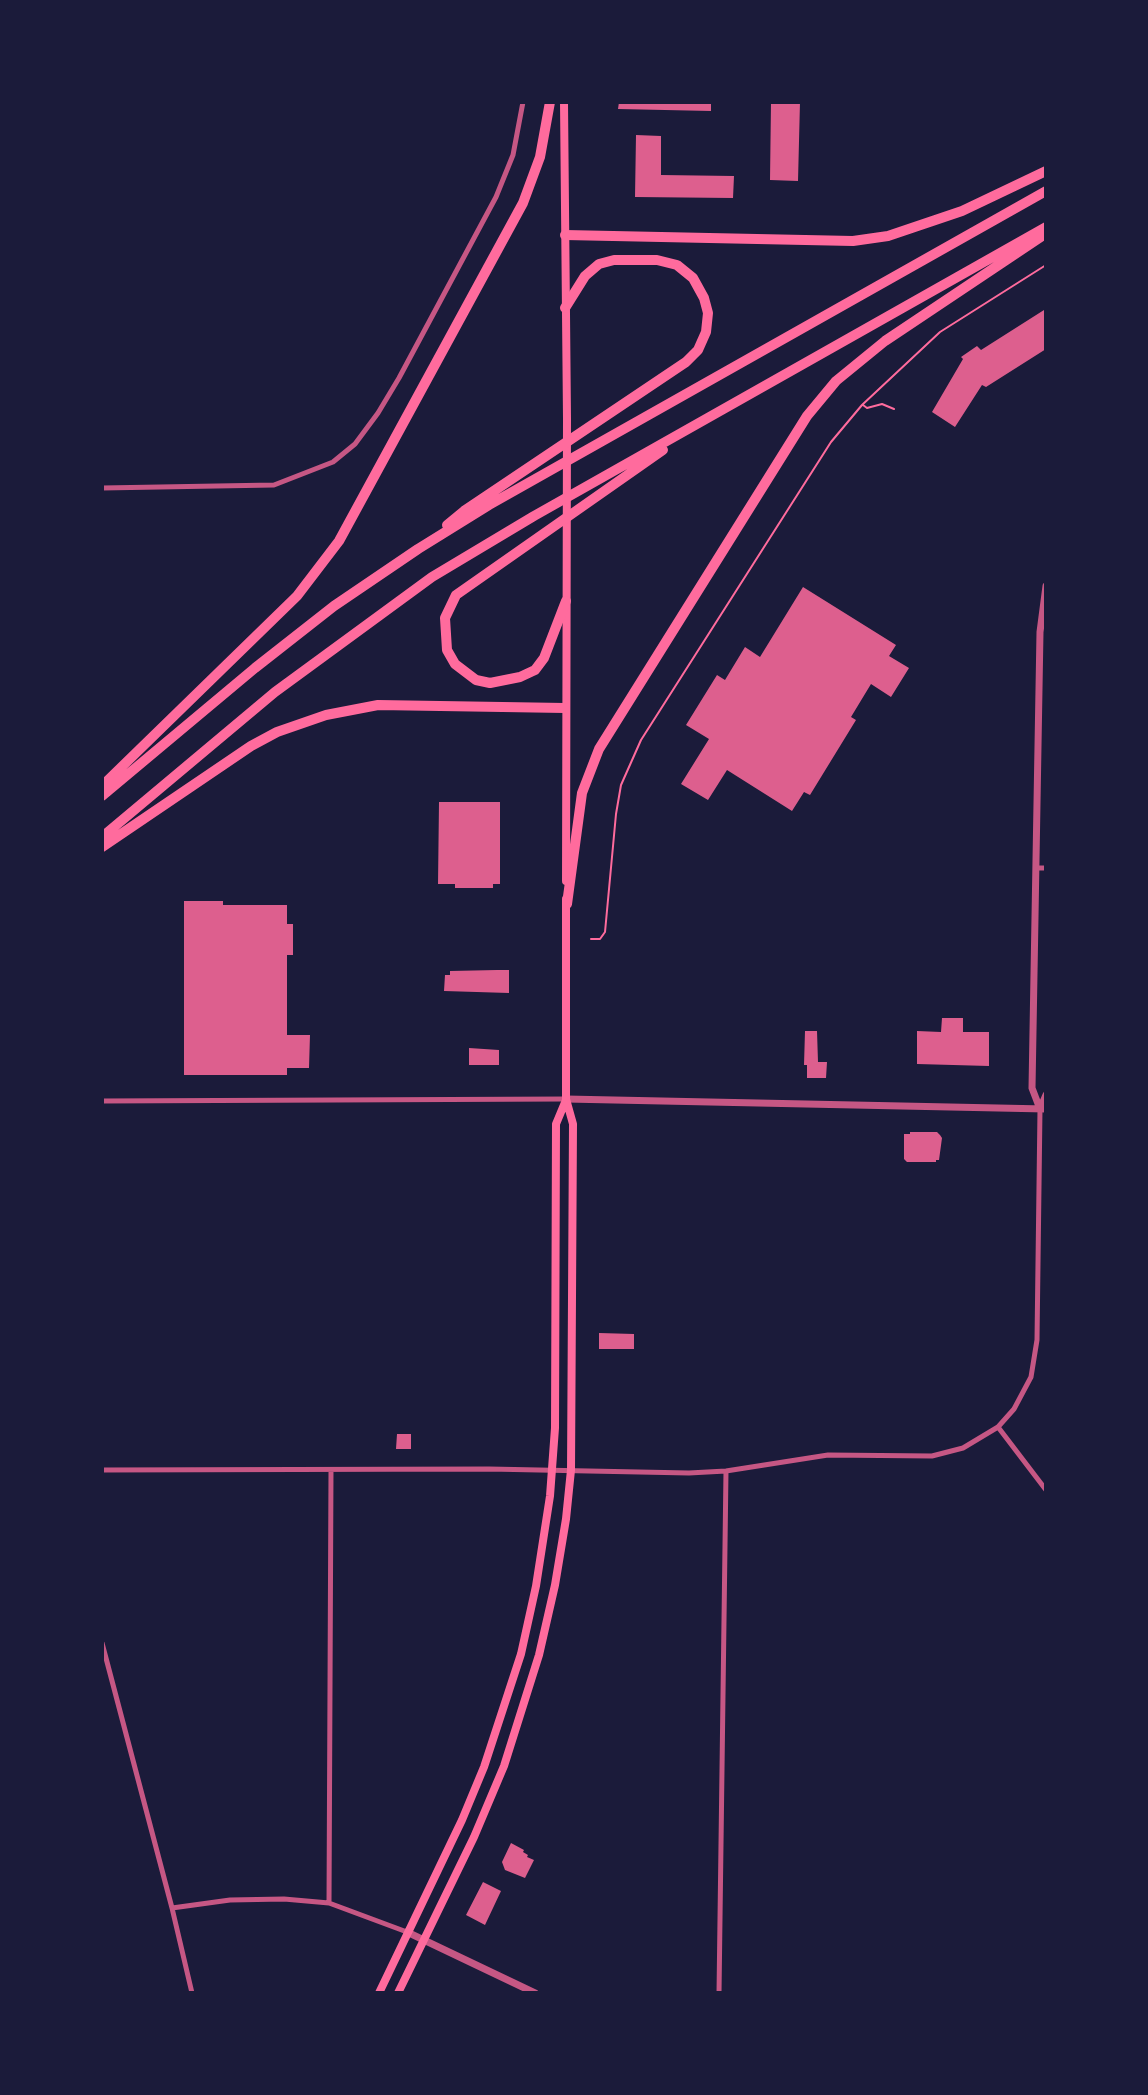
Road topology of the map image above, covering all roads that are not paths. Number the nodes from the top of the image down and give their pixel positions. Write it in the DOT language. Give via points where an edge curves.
graph roads {
  1 [pos="523,102"];
  2 [pos="550,102"];
  3 [pos="564,102"];
  4 [pos="1046,171"];
  5 [pos="1046,191"];
  6 [pos="1046,230"];
  7 [pos="565,235"];
  8 [pos="565,308"];
  9 [pos="719,412"];
  10 [pos="102,488"];
  11 [pos="418,549"];
  12 [pos="1046,586"];
  13 [pos="566,601"];
  14 [pos="565,708"];
  15 [pos="102,786"];
  16 [pos="102,796"];
  17 [pos="102,837"];
  18 [pos="102,847"];
  19 [pos="1041,868"];
  20 [pos="567,904"];
  21 [pos="1046,1095"];
  22 [pos="566,1099"];
  23 [pos="102,1103"];
  24 [pos="1043,1109"];
  25 [pos="998,1427"];
  26 [pos="552,1469"];
  27 [pos="102,1470"];
  28 [pos="331,1470"];
  29 [pos="571,1470"];
  30 [pos="726,1471"];
  31 [pos="1046,1490"];
  32 [pos="102,1643"];
  33 [pos="329,1903"];
  34 [pos="172,1908"];
  35 [pos="407,1932"];
  36 [pos="424,1941"];
  37 [pos="192,1993"];
  38 [pos="379,1993"];
  39 [pos="398,1993"];
  40 [pos="535,1993"];
  41 [pos="719,1993"];
  1 -- 10 [label="street" via="513,155 496,197 399,378 355,444 333,462 274,485"];
  2 -- 15 [label="highway" via="540,157 523,203 339,541 297,596"];
  3 -- 7 [label="main road"];
  4 -- 7 [label="highway" via="962,211 888,236 853,241"];
  5 -- 11 [label="highway"];
  6 -- 9 [label="highway"];
  6 -- 20 [label="highway" via="885,341 836,381 807,416 599,749 582,793"];
  7 -- 8 [label="main road"];
  8 -- 11 [label="highway" via="599,264 657,260 677,265 693,278 708,313 698,350 686,362 464,511"];
  8 -- 13 [label="main road"];
  9 -- 13 [label="highway" via="456,595 445,618 447,650 476,680 520,677 544,658"];
  9 -- 17 [label="highway" via="432,577 275,692"];
  11 -- 16 [label="highway" via="334,606"];
  12 -- 19 [label="street" via="1040,632"];
  13 -- 14 [label="main road"];
  14 -- 18 [label="highway" via="378,705 326,715 251,746"];
  14 -- 20 [label="main road"];
  19 -- 24 [label="street" via="1032,1088"];
  20 -- 22 [label="main road"];
  21 -- 24 [label="street"];
  22 -- 23 [label="street"];
  22 -- 24 [label="street"];
  22 -- 26 [label="main road" via="556,1124"];
  22 -- 29 [label="main road" via="573,1124"];
  24 -- 25 [label="street" via="1036,1357 1025,1392"];
  25 -- 30 [label="street" via="963,1448 932,1456 828,1455"];
  25 -- 31 [label="street"];
  26 -- 28 [label="street"];
  26 -- 29 [label="street"];
  26 -- 35 [label="main road" via="536,1586 507,1700 462,1820"];
  27 -- 28 [label="street"];
  28 -- 33 [label="street"];
  29 -- 30 [label="street"];
  29 -- 36 [label="main road" via="555,1585 523,1709 474,1837"];
  30 -- 41 [label="street"];
  32 -- 34 [label="street"];
  33 -- 34 [label="street" via="230,1900"];
  33 -- 35 [label="street"];
  34 -- 37 [label="street"];
  35 -- 36 [label="street"];
  35 -- 38 [label="main road"];
  36 -- 39 [label="main road"];
  36 -- 40 [label="street"];
}
